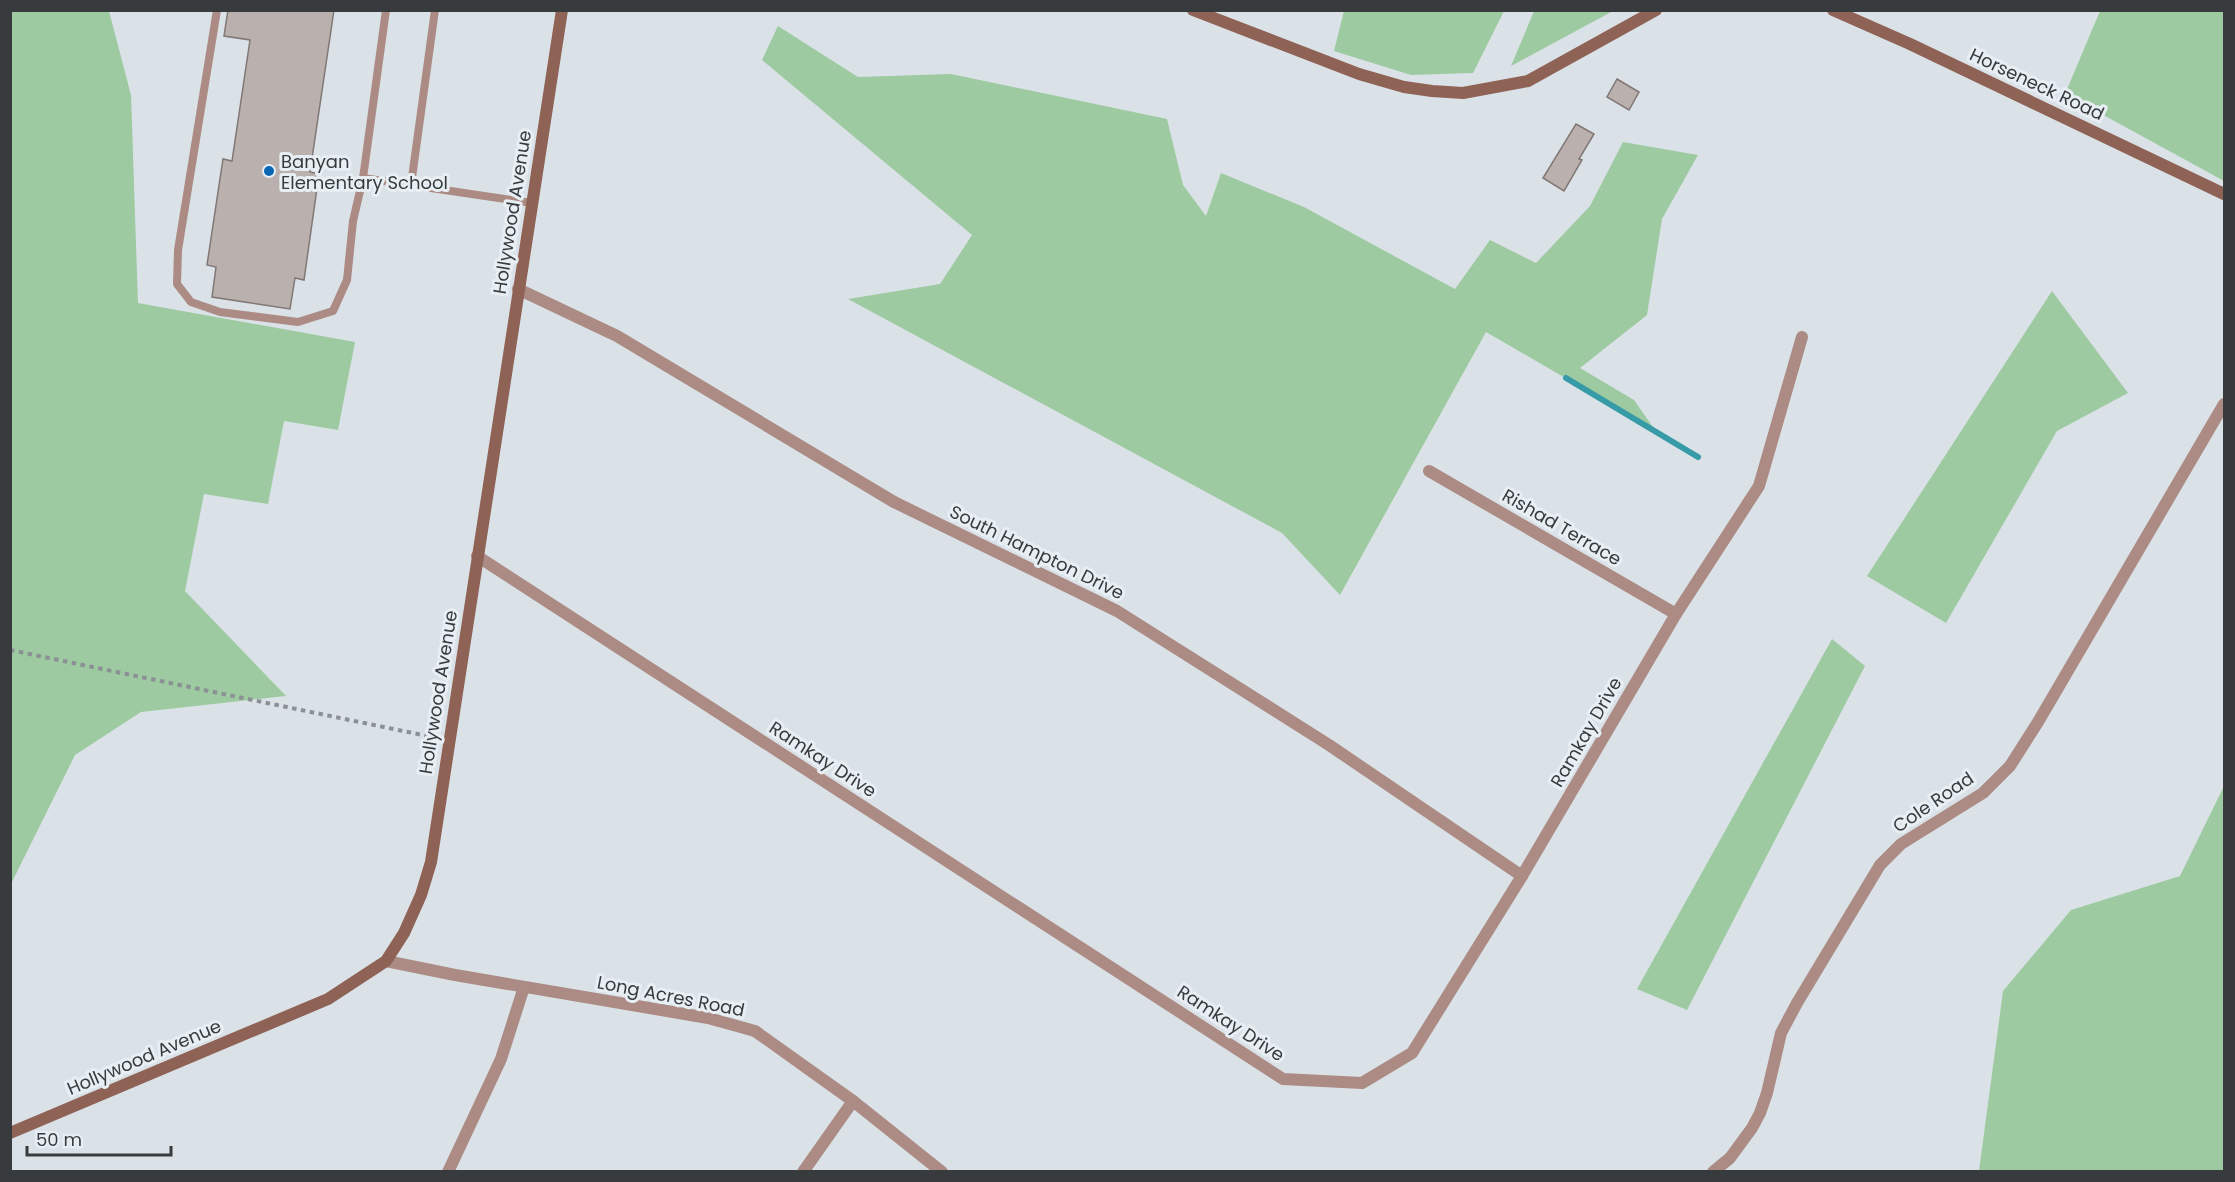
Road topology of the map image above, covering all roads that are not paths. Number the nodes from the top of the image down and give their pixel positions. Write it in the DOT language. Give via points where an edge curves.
graph roads {
  1 [pos="217,10"];
  2 [pos="386,10"];
  3 [pos="435,10"];
  4 [pos="562,10"];
  5 [pos="1193,10"];
  6 [pos="1656,10"];
  7 [pos="1833,10"];
  8 [pos="363,178"];
  9 [pos="411,186"];
  10 [pos="2224,194"];
  11 [pos="532,203"];
  12 [pos="518,289"];
  13 [pos="1802,337"];
  14 [pos="2224,404"];
  15 [pos="1429,471"];
  16 [pos="477,556"];
  17 [pos="1676,614"];
  18 [pos="1522,876"];
  19 [pos="386,961"];
  20 [pos="524,987"];
  21 [pos="853,1101"];
  22 [pos="10,1133"];
  23 [pos="448,1172"];
  24 [pos="803,1172"];
  25 [pos="942,1172"];
  26 [pos="1713,1172"];
  1 -- 8 [label="lane" via="178,250 177,284 191,302 220,312 298,322 333,311 346,280"];
  2 -- 8 [label="lane"];
  3 -- 9 [label="lane"];
  4 -- 11 [label="street, Hollywood Avenue"];
  5 -- 6 [label="street" via="1359,74 1404,87 1463,93 1528,81"];
  7 -- 10 [label="street, Horseneck Road"];
  8 -- 9 [label="lane"];
  9 -- 11 [label="lane"];
  11 -- 12 [label="street, Hollywood Avenue"];
  12 -- 16 [label="street, Hollywood Avenue"];
  12 -- 18 [label="street, South Hampton Drive" via="616,336 894,502 1117,612 1329,745"];
  13 -- 17 [label="street, Ramkay Drive" via="1759,486"];
  14 -- 26 [label="street, Cole Road" via="2010,766 1983,793 1901,844 1880,865 1781,1033 1767,1093 1752,1128 1730,1158"];
  15 -- 17 [label="street, Rishad Terrace"];
  16 -- 18 [label="street, Ramkay Drive" via="1283,1079 1362,1083 1412,1053"];
  16 -- 19 [label="street, Hollywood Avenue" via="431,862 404,933"];
  17 -- 18 [label="street, Ramkay Drive"];
  19 -- 20 [label="street, Long Acres Road"];
  19 -- 22 [label="street, Hollywood Avenue" via="328,999"];
  20 -- 21 [label="street, Long Acres Road" via="708,1018 755,1031"];
  20 -- 23 [label="street" via="501,1059"];
  21 -- 24 [label="street"];
  21 -- 25 [label="street, Long Acres Road"];
}
